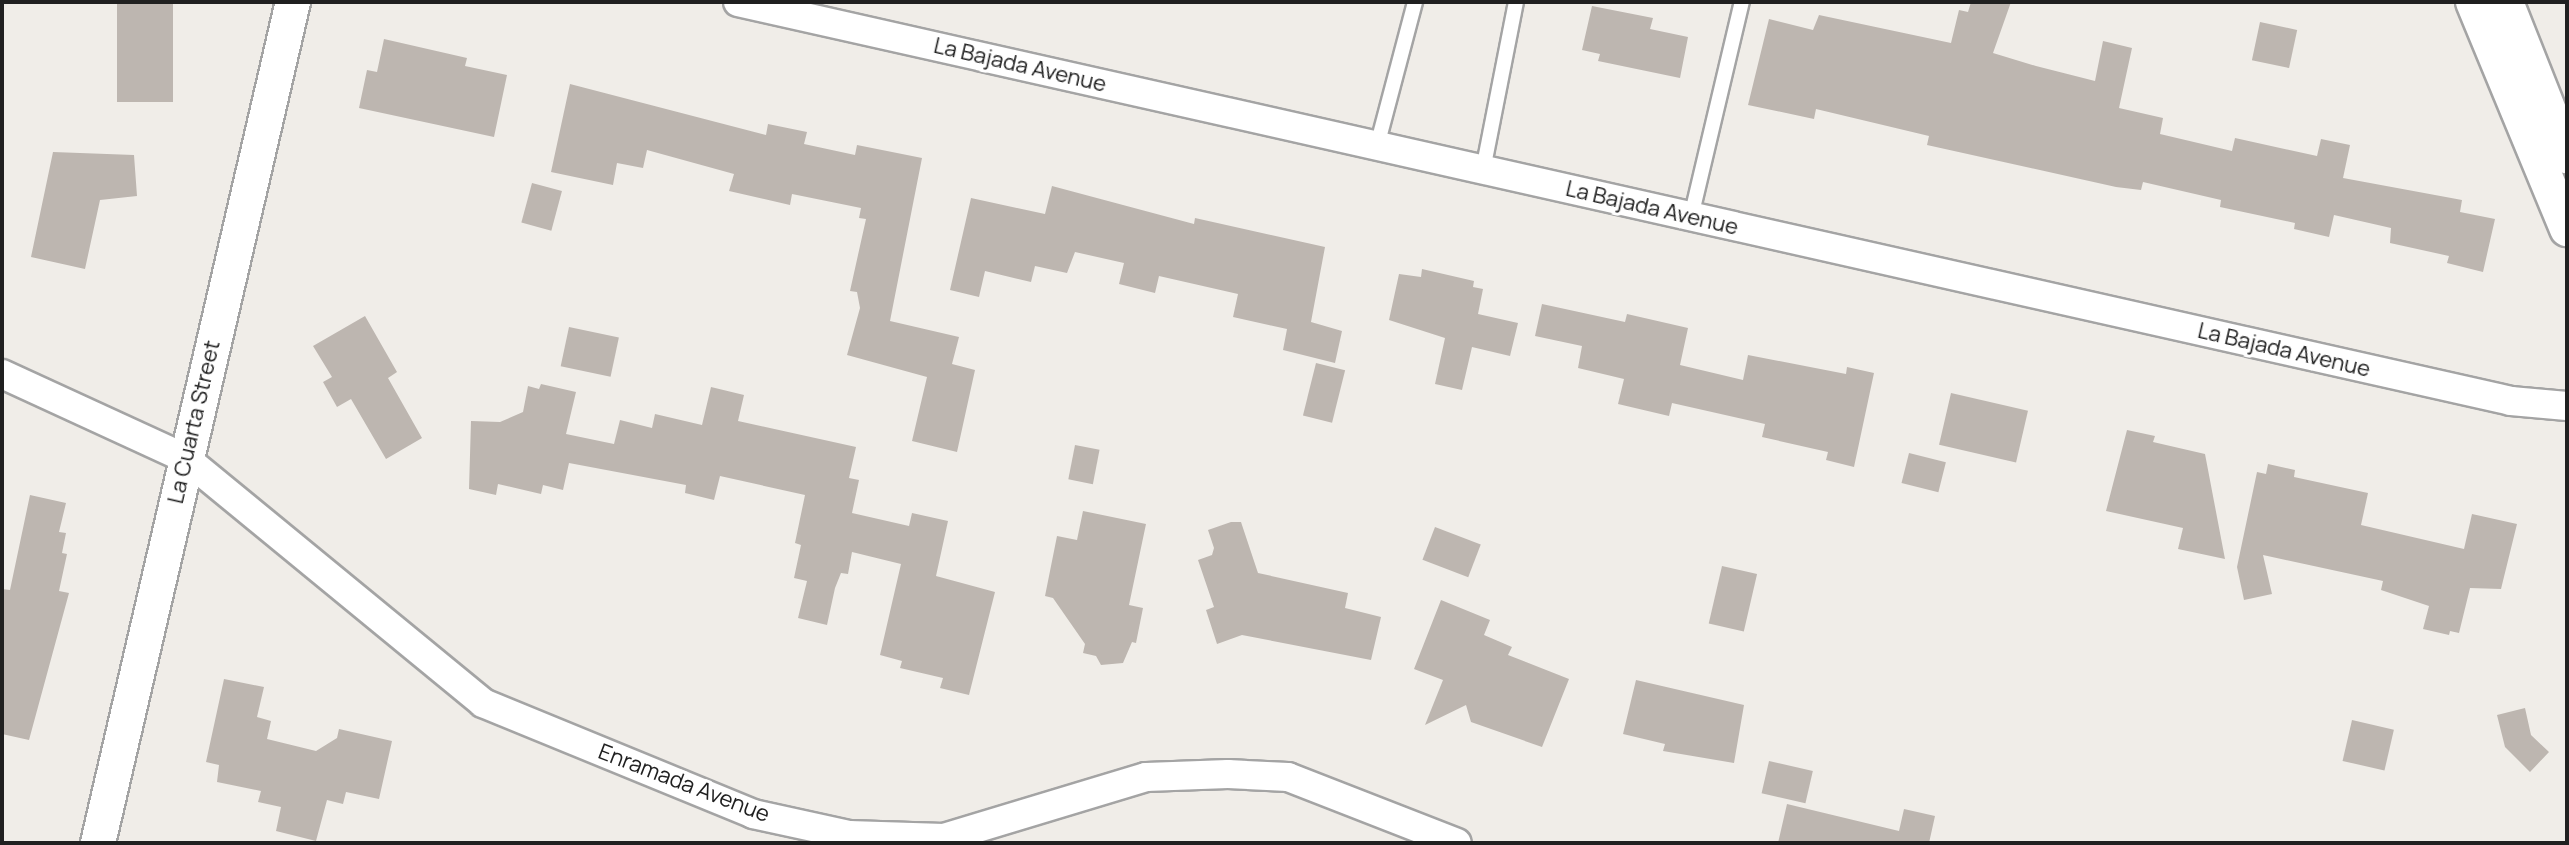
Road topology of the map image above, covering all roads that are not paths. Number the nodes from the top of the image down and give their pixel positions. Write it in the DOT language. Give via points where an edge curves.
graph roads {
  1 [pos="293,2"];
  2 [pos="738,2"];
  3 [pos="1415,2"];
  4 [pos="1516,2"];
  5 [pos="1742,2"];
  6 [pos="2473,2"];
  7 [pos="2506,2"];
  8 [pos="1377,146"];
  9 [pos="2567,156"];
  10 [pos="1483,170"];
  11 [pos="1691,217"];
  12 [pos="2567,229"];
  13 [pos="2,374"];
  14 [pos="2567,406"];
  15 [pos="185,458"];
  16 [pos="98,843"];
  17 [pos="1457,843"];
  1 -- 15 [label="street, La Cuarta Street"];
  2 -- 8 [label="street, La Bajada Avenue"];
  3 -- 8 [label="lane"];
  4 -- 10 [label="lane"];
  5 -- 11 [label="lane"];
  6 -- 12 [label="street"];
  7 -- 9 [label="street"];
  8 -- 10 [label="street, La Bajada Avenue"];
  10 -- 11 [label="street, La Bajada Avenue"];
  11 -- 14 [label="street, La Bajada Avenue" via="2511,401"];
  13 -- 15 [label="street, Enramada Avenue"];
  15 -- 16 [label="street, La Cuarta Street"];
  15 -- 17 [label="street, Enramada Avenue" via="483,703 753,814 849,835 944,838 1146,777 1228,774 1288,777"];
}
